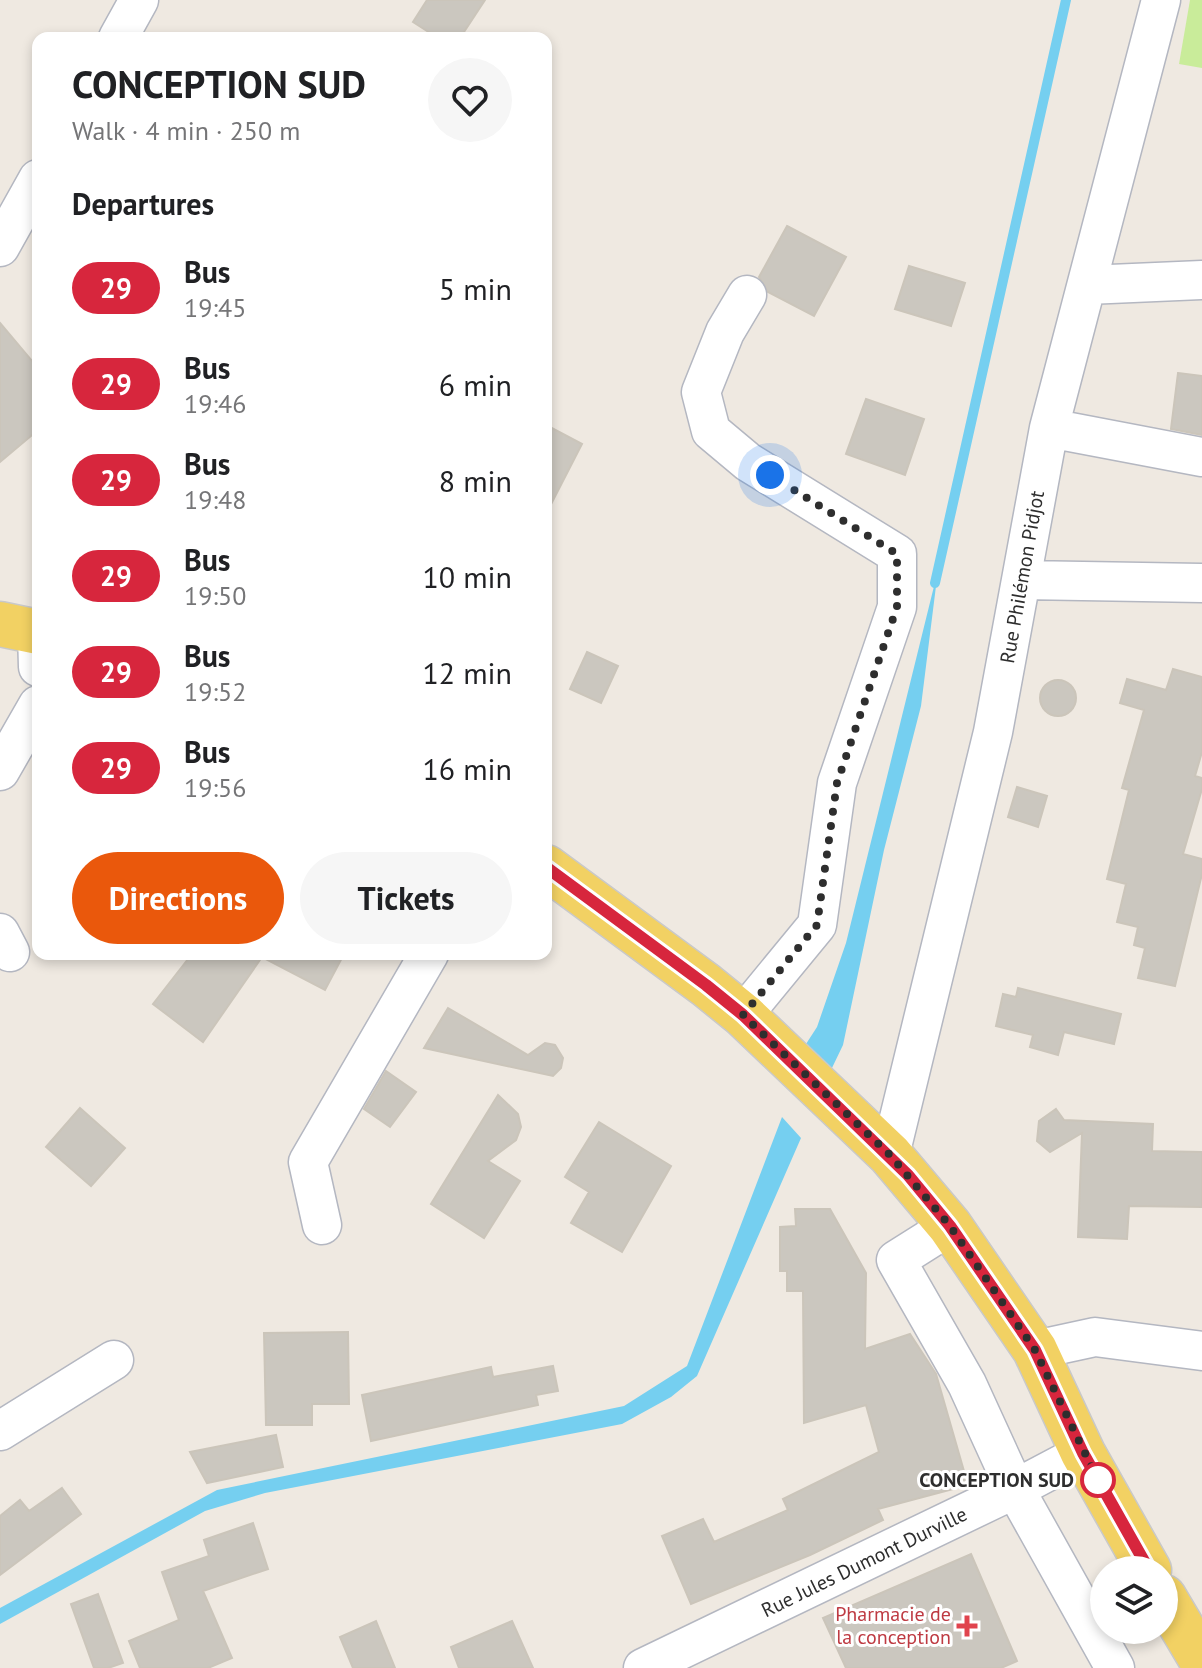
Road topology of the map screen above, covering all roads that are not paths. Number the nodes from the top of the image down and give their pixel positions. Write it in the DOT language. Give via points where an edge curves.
graph roads {
  1 [pos="139,0"];
  2 [pos="1161,0"];
  3 [pos="121,32"];
  4 [pos="32,190"];
  5 [pos="0,247"];
  6 [pos="1202,280"];
  7 [pos="1087,285"];
  8 [pos="747,295"];
  9 [pos="1049,428"];
  10 [pos="1202,457"];
  11 [pos="1023,580"];
  12 [pos="1202,583"];
  13 [pos="0,624"];
  14 [pos="32,631"];
  15 [pos="32,715"];
  16 [pos="0,771"];
  17 [pos="552,871"];
  18 [pos="426,960"];
  19 [pos="743,1015"];
  20 [pos="890,1155"];
  21 [pos="322,1225"];
  22 [pos="950,1226"];
  23 [pos="1035,1350"];
  24 [pos="1202,1351"];
  25 [pos="114,1360"];
  26 [pos="0,1431"];
  27 [pos="1083,1453"];
  28 [pos="1015,1489"];
  29 [pos="1141,1556"];
  30 [pos="1178,1621"];
  31 [pos="1202,1661"];
  32 [pos="643,1668"];
  33 [pos="1115,1668"];
  1 -- 3 [label="street"];
  2 -- 7 [label="street, Rue Philémon Pidjot"];
  4 -- 5 [label="street"];
  6 -- 7 [label="street"];
  7 -- 9 [label="street, Rue Philémon Pidjot"];
  8 -- 19 [label="street" via="725,332 701,392 711,431 748,462 897,554 897,607 837,783 817,925"];
  9 -- 10 [label="street"];
  9 -- 11 [label="street, Rue Philémon Pidjot"];
  11 -- 12 [label="street"];
  11 -- 20 [label="street, Rue Philémon Pidjot" via="993,732"];
  13 -- 14 [label="main road"];
  15 -- 16 [label="street"];
  17 -- 19 [label="main road"];
  18 -- 21 [label="street" via="308,1162"];
  19 -- 20 [label="main road"];
  20 -- 22 [label="main road"];
  22 -- 23 [label="main road"];
  22 -- 28 [label="street" via="896,1260 967,1384"];
  23 -- 24 [label="street" via="1095,1337"];
  23 -- 27 [label="main road"];
  25 -- 26 [label="street"];
  27 -- 28 [label="street, Rue Jules Dumont Durville"];
  27 -- 29 [label="main road"];
  28 -- 32 [label="street, Rue Jules Dumont Durville"];
  28 -- 33 [label="street"];
  30 -- 31 [label="main road"];
}
